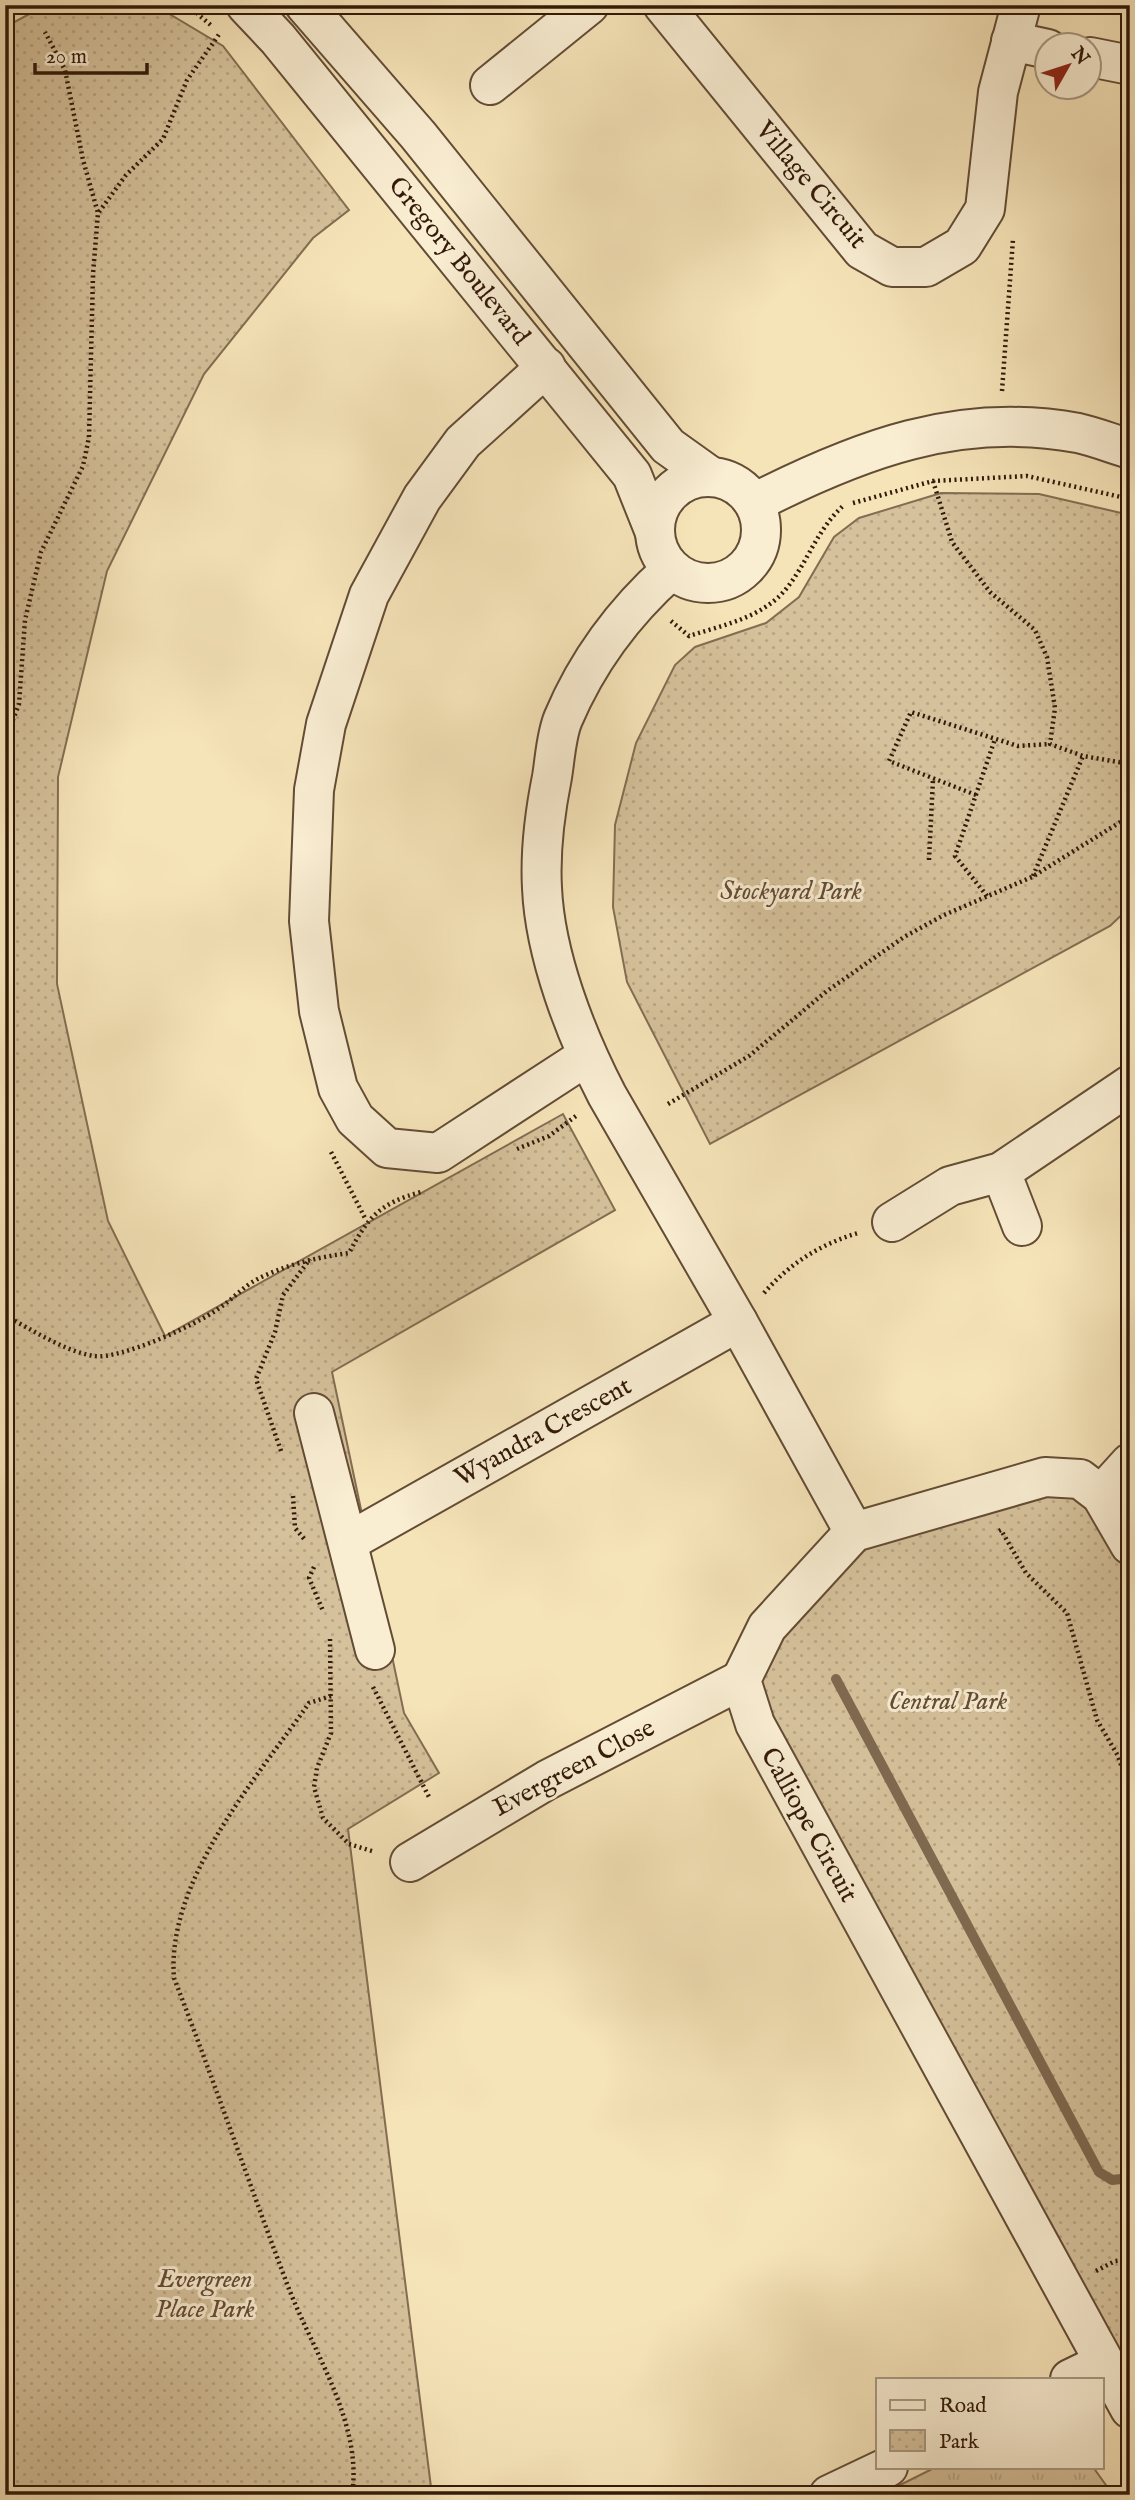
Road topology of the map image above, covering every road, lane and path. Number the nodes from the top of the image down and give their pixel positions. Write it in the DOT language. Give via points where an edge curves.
graph roads {
  1 [pos="182,5"];
  2 [pos="246,5"];
  3 [pos="305,5"];
  4 [pos="589,5"];
  5 [pos="663,5"];
  6 [pos="1021,5"];
  7 [pos="45,32"];
  8 [pos="1029,45"];
  9 [pos="1104,60"];
  10 [pos="1130,65"];
  11 [pos="490,85"];
  12 [pos="985,209"];
  13 [pos="98,212"];
  14 [pos="545,367"];
  15 [pos="999,426"];
  16 [pos="1130,449"];
  17 [pos="710,476"];
  18 [pos="933,481"];
  19 [pos="754,503"];
  20 [pos="654,530"];
  21 [pos="671,570"];
  22 [pos="995,739"];
  23 [pos="5,741"];
  24 [pos="1050,744"];
  25 [pos="1083,756"];
  26 [pos="1130,764"];
  27 [pos="933,779"];
  28 [pos="976,795"];
  29 [pos="1130,816"];
  30 [pos="929,860"];
  31 [pos="1032,877"];
  32 [pos="987,896"];
  33 [pos="587,1056"];
  34 [pos="1130,1085"];
  35 [pos="668,1104"];
  36 [pos="581,1112"];
  37 [pos="355,1119"];
  38 [pos="513,1149"];
  39 [pos="1001,1172"];
  40 [pos="426,1191"];
  41 [pos="366,1220"];
  42 [pos="892,1222"];
  43 [pos="1022,1226"];
  44 [pos="310,1259"];
  45 [pos="5,1316"];
  46 [pos="738,1322"];
  47 [pos="314,1413"];
  48 [pos="283,1456"];
  49 [pos="1130,1462"];
  50 [pos="293,1494"];
  51 [pos="1101,1495"];
  52 [pos="854,1532"];
  53 [pos="991,1533"];
  54 [pos="1130,1545"];
  55 [pos="326,1548"];
  56 [pos="326,1620"];
  57 [pos="330,1630"];
  58 [pos="375,1650"];
  59 [pos="741,1680"];
  60 [pos="331,1696"];
  61 [pos="1130,1791"];
  62 [pos="429,1797"];
  63 [pos="410,1862"];
  64 [pos="1086,2371"];
  65 [pos="1104,2387"];
  66 [pos="1130,2409"];
  67 [pos="886,2468"];
  68 [pos="352,2495"];
  69 [pos="830,2495"];
  1 -- 13 [label="path" via="220,33 187,80 163,139 126,174"];
  2 -- 14 [label="street, Gregory Boulevard"];
  3 -- 17 [label="street, Gregory Boulevard" via="418,135 668,446"];
  4 -- 11 [label="street"];
  5 -- 12 [label="street, Village Circuit" via="862,250 892,267 926,267 962,246"];
  6 -- 8 [label="street, Village Circuit"];
  7 -- 13 [label="path" via="65,70"];
  8 -- 12 [label="street, Village Circuit" via="998,92"];
  9 -- 10 [label="street"];
  12 -- 15 [label="path" via="1014,231"];
  13 -- 23 [label="path" via="89,437 83,466 41,552 25,620 19,704"];
  14 -- 20 [label="street, Gregory Boulevard" via="632,475"];
  14 -- 37 [label="street" via="463,442 422,498 369,594 326,724 314,790 309,921 319,1011 338,1087"];
  15 -- 16 [label="street" via="1079,433"];
  15 -- 19 [label="street" via="908,438 818,471"];
  17 -- 19 [label="street" via="734,483"];
  17 -- 20 [label="street" via="682,482 671,490 660,505"];
  18 -- 24 [label="path" via="952,542 990,592 1035,630 1047,657 1055,708"];
  19 -- 21 [label="street" via="761,521 759,546 746,569 721,582 697,582"];
  20 -- 21 [label="street" via="658,552"];
  21 -- 33 [label="street" via="641,597 596,657 562,722 547,800 542,888 556,965"];
  22 -- 24 [label="path" via="1018,746"];
  22 -- 27 [label="path" via="911,712 889,761"];
  22 -- 28 [label="path"];
  24 -- 25 [label="path"];
  25 -- 26 [label="path"];
  25 -- 31 [label="path"];
  27 -- 28 [label="path"];
  27 -- 30 [label="path"];
  28 -- 32 [label="path" via="955,856"];
  29 -- 31 [label="path"];
  31 -- 32 [label="path"];
  32 -- 35 [label="path" via="904,937 827,991 749,1056"];
  33 -- 37 [label="street" via="438,1153 387,1148"];
  33 -- 46 [label="street"];
  34 -- 39 [label="street"];
  36 -- 38 [label="path" via="549,1136"];
  37 -- 41 [label="path" via="330,1150"];
  39 -- 42 [label="street" via="950,1186"];
  39 -- 43 [label="street"];
  40 -- 41 [label="path" via="402,1197"];
  41 -- 44 [label="path" via="349,1253"];
  42 -- 46 [label="path" via="831,1241 783,1270"];
  44 -- 45 [label="path" via="264,1276 219,1309 113,1356 93,1356"];
  44 -- 48 [label="path" via="283,1295 275,1332 256,1380"];
  46 -- 52 [label="street"];
  46 -- 55 [label="street, Wyandra Crescent"];
  47 -- 55 [label="street"];
  49 -- 51 [label="street"];
  50 -- 55 [label="path" via="295,1528"];
  51 -- 52 [label="street" via="1080,1479 1045,1477"];
  51 -- 54 [label="street"];
  52 -- 59 [label="street" via="767,1627"];
  53 -- 61 [label="path" via="1001,1530 1026,1573 1067,1614 1097,1720 1118,1756"];
  55 -- 56 [label="path" via="309,1578"];
  55 -- 58 [label="street"];
  57 -- 60 [label="path"];
  58 -- 62 [label="path" via="367,1674"];
  59 -- 63 [label="street, Evergreen Close" via="547,1780"];
  59 -- 64 [label="street, Calliope Circuit" via="755,1724"];
  60 -- 63 [label="path" via="331,1734 314,1787 323,1818 349,1844"];
  60 -- 68 [label="path" via="309,1703 216,1839 198,1870 172,1954 174,1978 290,2291 351,2435 356,2470"];
  65 -- 66 [label="street, Calliope Circuit"];
  67 -- 69 [label="street"];
}
